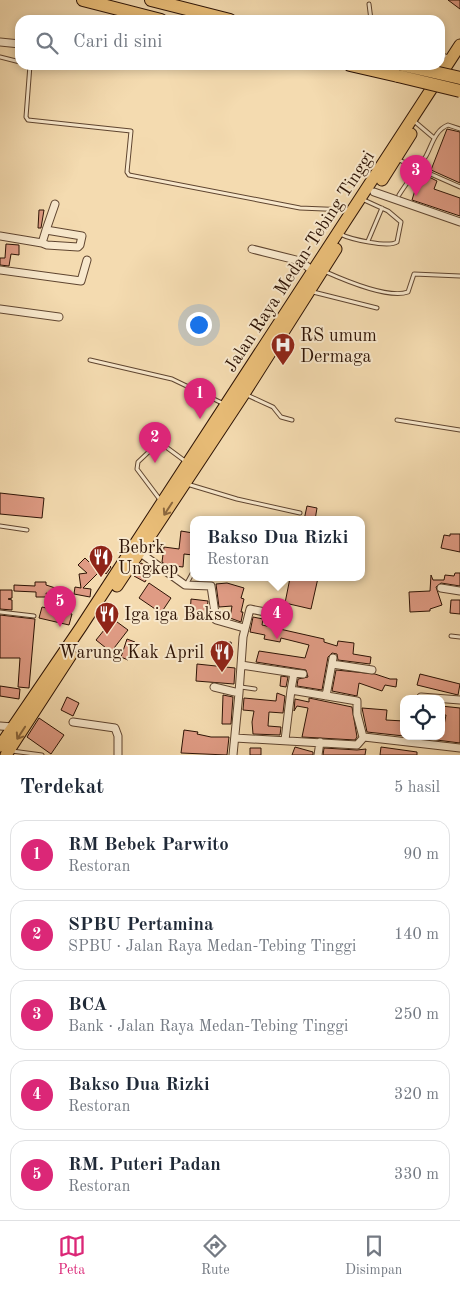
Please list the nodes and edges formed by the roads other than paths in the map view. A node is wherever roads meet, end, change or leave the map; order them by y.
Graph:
1 (82, 0) edge
2 (151, 0) edge
3 (369, 4) dead end
4 (142, 15) edge
5 (210, 15) edge
6 (370, 15) edge
7 (0, 42) edge
8 (15, 44) edge
9 (460, 45) edge
10 (0, 57) edge
11 (456, 58) edge
12 (15, 61) edge
13 (30, 70) edge
14 (400, 71) edge
15 (460, 78) edge
16 (460, 91) edge
17 (415, 122) junction
18 (460, 129) edge
19 (434, 138) junction
20 (393, 156) junction
21 (416, 168) junction
22 (460, 187) edge
23 (399, 195) dead end
24 (367, 197) junction
25 (56, 204) dead end
26 (382, 208) junction
27 (353, 211) junction
28 (460, 222) edge
29 (46, 230) junction
30 (341, 235) junction
31 (0, 236) edge
32 (368, 241) junction
33 (42, 242) junction
34 (252, 249) dead end
35 (87, 260) dead end
36 (0, 270) edge
37 (318, 271) junction
38 (460, 276) edge
39 (310, 291) junction
40 (378, 308) dead end
41 (0, 309) edge
42 (59, 317) dead end
43 (90, 360) dead end
44 (244, 394) junction
45 (226, 405) junction
46 (292, 420) dead end
47 (397, 420) dead end
48 (460, 430) edge
49 (188, 462) junction
50 (185, 483) junction
51 (161, 502) junction
52 (300, 513) dead end
53 (0, 526) edge
54 (27, 530) dead end
55 (139, 552) junction
56 (190, 578) edge
57 (186, 585) junction
58 (441, 588) dead end
59 (460, 591) edge
60 (0, 612) edge
61 (265, 612) dead end
62 (34, 616) dead end
63 (244, 628) junction
64 (451, 636) dead end
65 (460, 637) edge
66 (241, 665) junction
67 (368, 670) dead end
68 (294, 673) junction
69 (303, 674) dead end
70 (214, 687) dead end
71 (255, 689) dead end
72 (240, 690) junction
73 (292, 690) junction
74 (326, 696) junction
75 (445, 699) edge
76 (460, 700) edge
77 (73, 722) dead end
78 (0, 726) edge
79 (12, 727) junction
80 (363, 737) junction
81 (235, 738) junction
82 (285, 740) junction
83 (320, 742) junction
84 (460, 748) edge
85 (5, 751) edge
86 (42, 755) edge
87 (118, 755) edge
88 (233, 755) edge
89 (318, 755) edge

1 - 4 highway
2 - 5 highway
3 - 6 lane
7 - 8 street
9 - 11 highway, Jalan Raya Medan-Tebing Tinggi
10 - 12 lane
11 - 17 highway, Jalan Raya Medan-Tebing Tinggi
13 - 27 lane
14 - 15 highway, bridge
14 - 16 highway, bridge
17 - 19 lane
17 - 20 highway, Jalan Raya Medan-Tebing Tinggi
18 - 19 lane
19 - 21 lane
20 - 21 lane
20 - 24 highway, Jalan Raya Medan-Tebing Tinggi
21 - 22 lane
21 - 23 lane
24 - 26 lane
24 - 27 highway, Jalan Raya Medan-Tebing Tinggi
24 - 28 street
24 - 30 highway, Jalan Raya Medan-Tebing Tinggi
25 - 29 street
26 - 32 lane
26 - 32 lane
27 - 30 highway, Jalan Raya Medan-Tebing Tinggi
29 - 33 street
29 - 33 street
30 - 32 lane
30 - 37 highway, Jalan Raya Medan-Tebing Tinggi
31 - 33 street
34 - 37 street
35 - 36 street
37 - 38 lane
37 - 39 highway, Jalan Raya Medan-Tebing Tinggi
37 - 45 highway, Jalan Raya Medan-Tebing Tinggi
39 - 40 lane
39 - 44 highway, Jalan Raya Medan-Tebing Tinggi
41 - 42 street
43 - 45 lane
44 - 46 lane
44 - 50 highway, Jalan Raya Medan-Tebing Tinggi
45 - 49 highway, Jalan Raya Medan-Tebing Tinggi
47 - 48 lane
49 - 51 highway, Jalan Raya Medan-Tebing Tinggi
49 - 51 lane
50 - 52 lane
50 -> 55 highway, Jalan Raya Medan-Tebing Tinggi
51 - 79 highway, Jalan Raya Medan-Tebing Tinggi
53 - 54 lane
55 - 57 street
55 -> 85 highway, Jalan Raya Medan-Tebing Tinggi
56 - 57 lane
57 - 63 street
58 - 59 street
60 - 62 lane
61 - 63 street
63 - 66 street
64 - 65 lane
66 - 68 street
66 - 72 street
67 - 74 street
68 - 69 street
68 - 73 street
70 - 72 street
71 - 72 lane
72 - 81 street
73 - 74 street
73 - 82 street
74 - 80 street
75 - 76 street
77 - 87 street
78 - 79 street
79 - 85 highway, Jalan Raya Medan-Tebing Tinggi
80 - 83 street
80 - 84 street
81 - 82 street
81 - 88 street
82 - 83 street
83 - 89 street
85 - 86 lane

